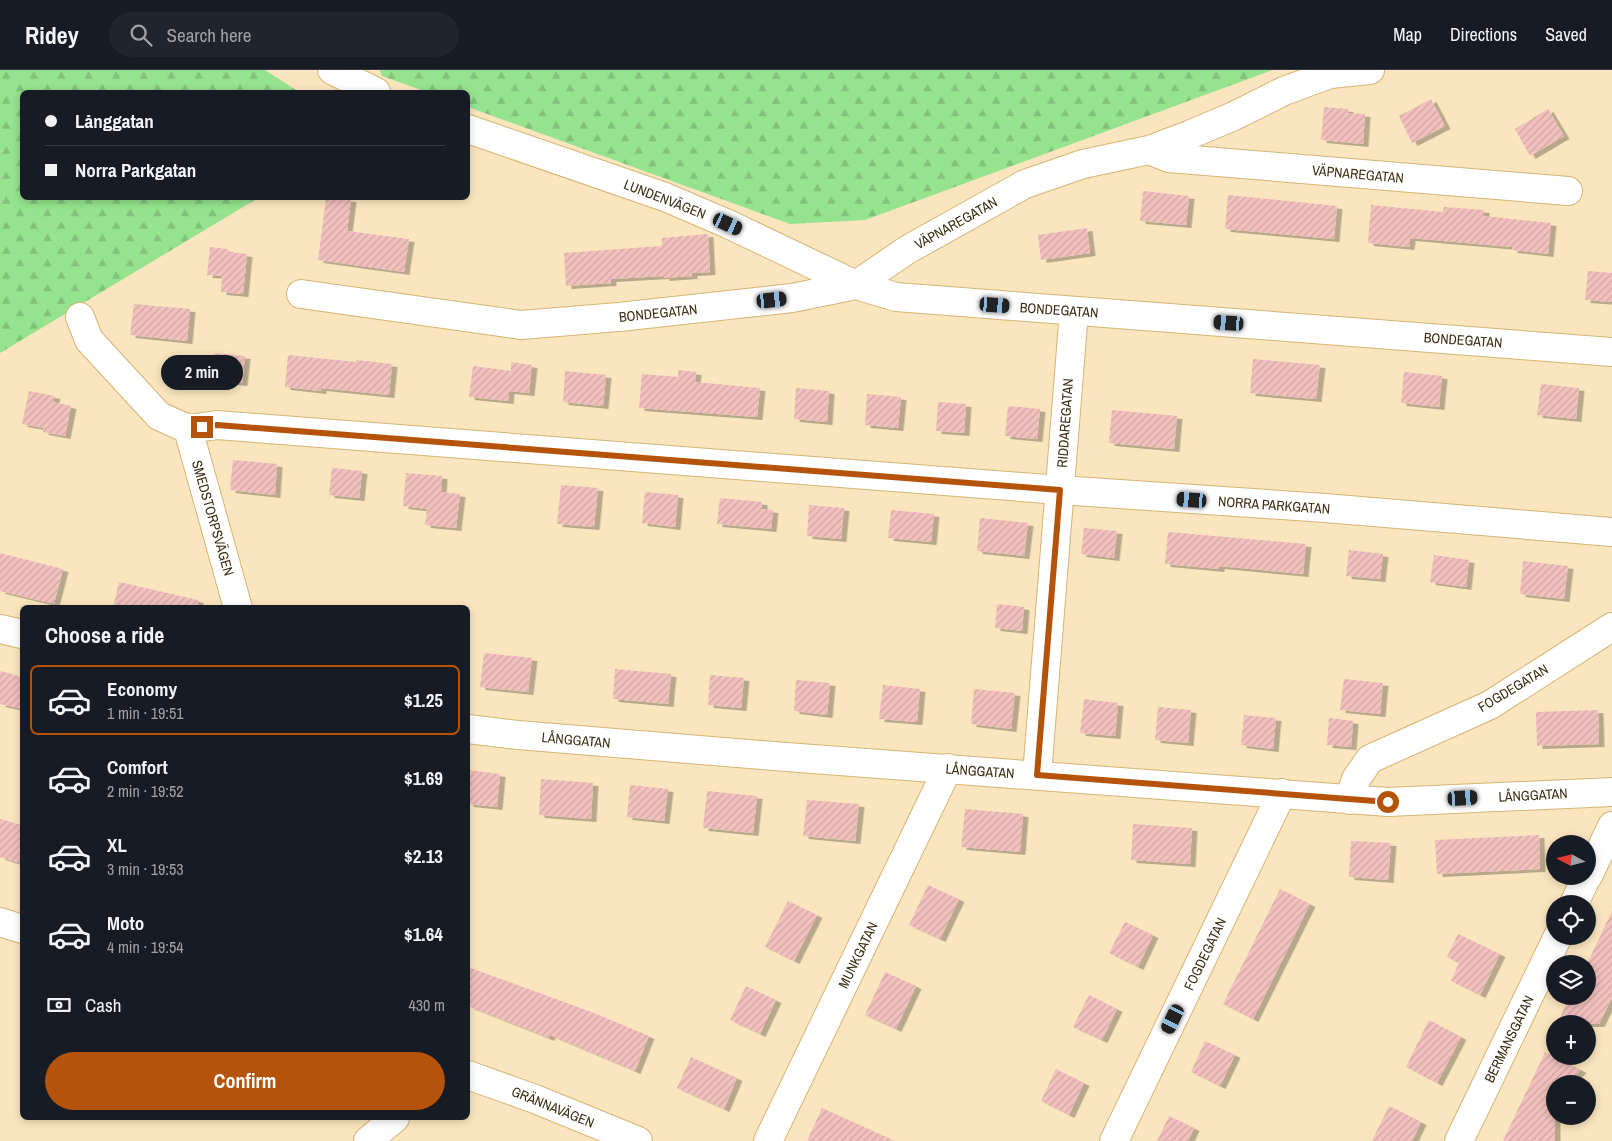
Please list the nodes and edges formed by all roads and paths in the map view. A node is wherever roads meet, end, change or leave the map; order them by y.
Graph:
1 (332, 70) edge
2 (1370, 70) edge
3 (372, 90) edge
4 (470, 130) edge
5 (1149, 150) junction
6 (1568, 191) dead end
7 (856, 285) junction
8 (301, 294) dead end
9 (1074, 311) junction
10 (80, 317) dead end
11 (1612, 352) edge
12 (188, 429) junction
13 (1060, 490) junction
14 (1612, 532) edge
15 (237, 605) edge
16 (1612, 627) edge
17 (0, 629) edge
18 (20, 634) edge
19 (470, 729) edge
20 (948, 768) junction
21 (1037, 775) junction
22 (1612, 792) edge
23 (1282, 794) junction
24 (1349, 800) junction
25 (1612, 826) edge
26 (1596, 859) edge
27 (0, 922) edge
28 (20, 928) edge
29 (1554, 945) edge
30 (470, 1076) edge
31 (392, 1120) edge
32 (368, 1141) edge
33 (638, 1141) edge
34 (768, 1141) edge
35 (1114, 1141) edge
36 (1459, 1141) edge

1 - 3 street
2 - 5 street, VÄPNAREGATAN
4 - 7 street, LUNDENVÄGEN
5 - 6 street, VÄPNAREGATAN
5 - 7 street, VÄPNAREGATAN
7 - 8 street, BONDEGATAN
7 - 9 street, BONDEGATAN
9 - 11 street, BONDEGATAN
9 - 13 street, RIDDAREGATAN
10 - 12 street
12 - 13 street, NORRA PARKGATAN
12 - 15 street, SMEDSTORPSVÄGEN
13 - 14 street, NORRA PARKGATAN
13 - 21 street, RIDDAREGATAN
16 - 24 street, FOGDEGATAN
17 - 18 street
19 - 20 street, LÅNGGATAN
20 - 21 street, LÅNGGATAN
20 - 34 street, MUNKGATAN
21 - 23 street, LÅNGGATAN
22 - 24 street, LÅNGGATAN
23 - 24 street, LÅNGGATAN
23 - 35 street, FOGDEGATAN
25 - 26 street
27 - 28 street
29 - 36 street, BERMANSGATAN
30 - 33 street, GRÄNNAVÄGEN
31 - 32 street

